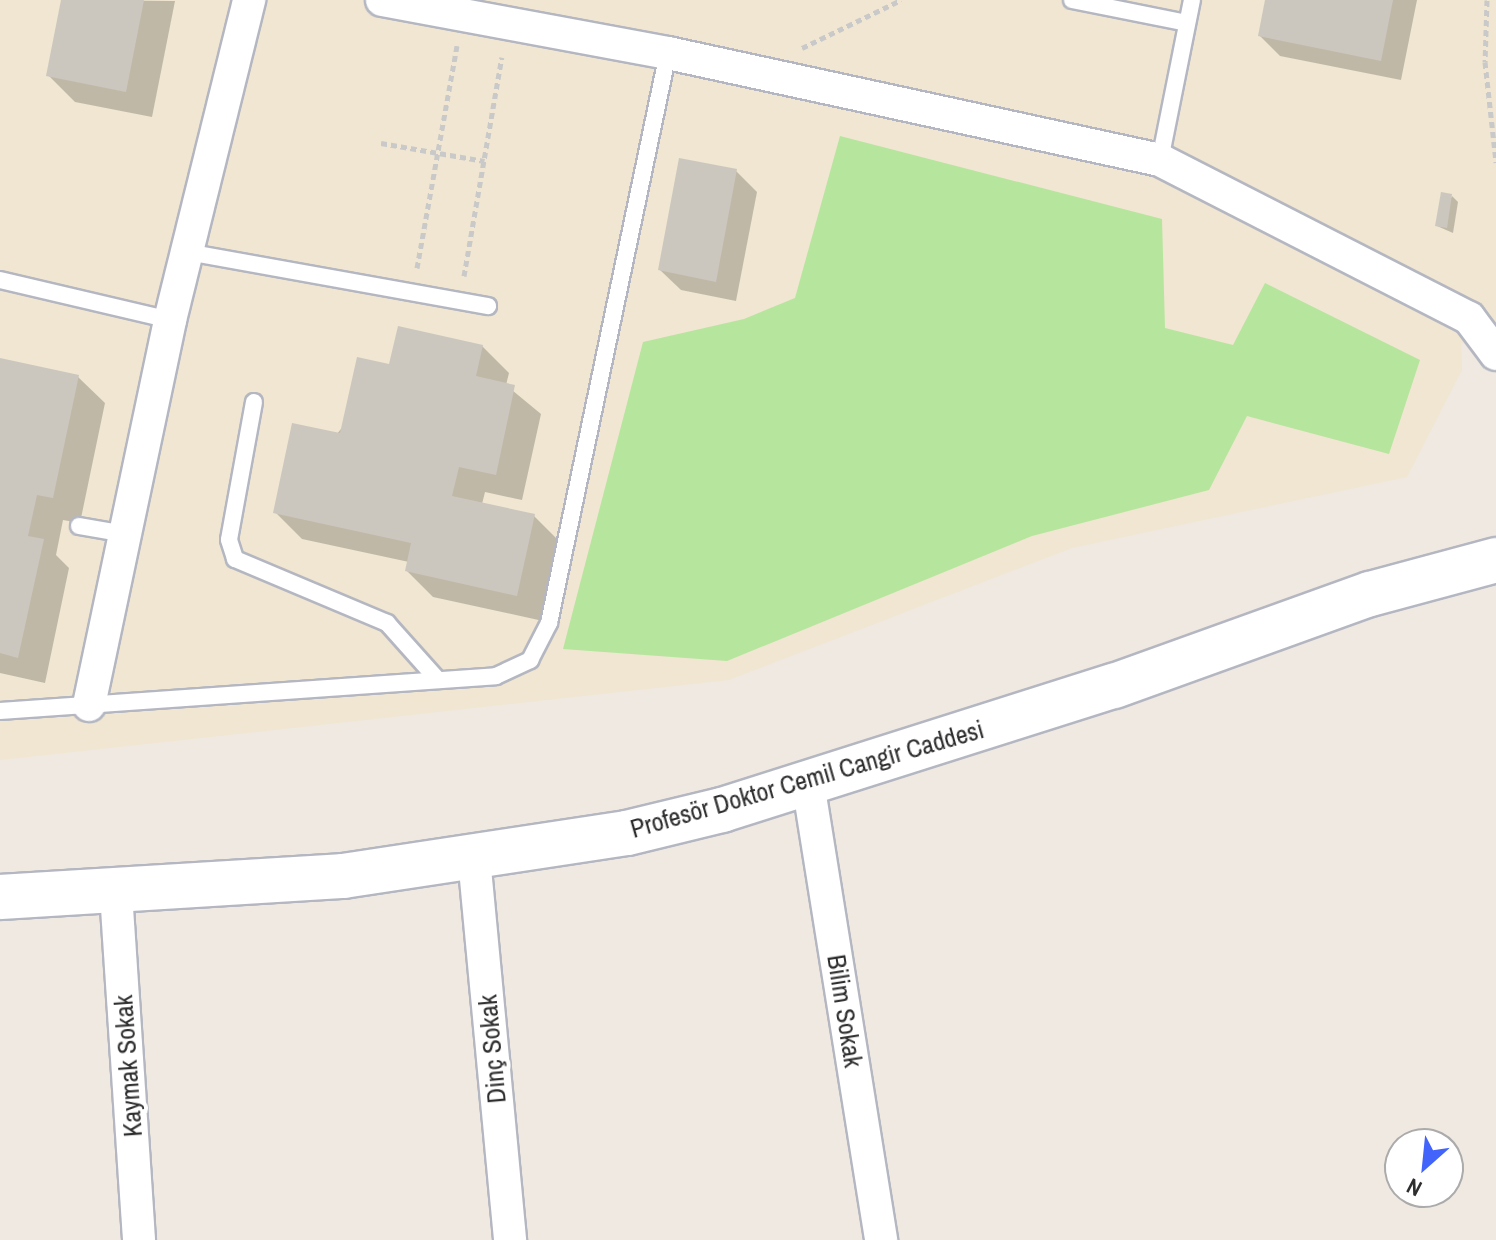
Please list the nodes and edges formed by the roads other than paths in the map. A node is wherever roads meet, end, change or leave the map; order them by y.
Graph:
1 (249, 0) edge
2 (382, 0) edge
3 (1072, 0) edge
4 (1192, 0) edge
5 (1187, 23) junction
6 (668, 53) junction
7 (1160, 160) junction
8 (187, 252) junction
9 (0, 280) edge
10 (488, 306) dead end
11 (170, 320) junction
12 (1496, 354) edge
13 (254, 402) dead end
14 (79, 526) dead end
15 (125, 534) junction
16 (1496, 560) edge
17 (438, 680) junction
18 (89, 705) junction
19 (0, 711) edge
20 (808, 783) junction
21 (474, 858) junction
22 (116, 893) junction
23 (0, 897) edge
24 (139, 1240) edge
25 (510, 1240) edge
26 (881, 1240) edge

1 - 8 street
2 - 6 street
3 - 5 lane
4 - 5 lane
5 - 7 lane
6 - 7 street
6 - 17 lane
7 - 12 street
8 - 10 lane
8 - 11 street
9 - 11 lane
11 - 15 street
13 - 17 lane
14 - 15 lane
15 - 18 street
16 - 20 street, Profesör Doktor Cemil Cangir Caddesi
17 - 18 lane
18 - 19 lane
20 - 21 street, Profesör Doktor Cemil Cangir Caddesi
20 - 26 street, Bilim Sokak
21 - 22 street, Profesör Doktor Cemil Cangir Caddesi
21 - 25 street, Dinç Sokak
22 - 23 street, Profesör Doktor Cemil Cangir Caddesi
22 - 24 street, Kaymak Sokak

